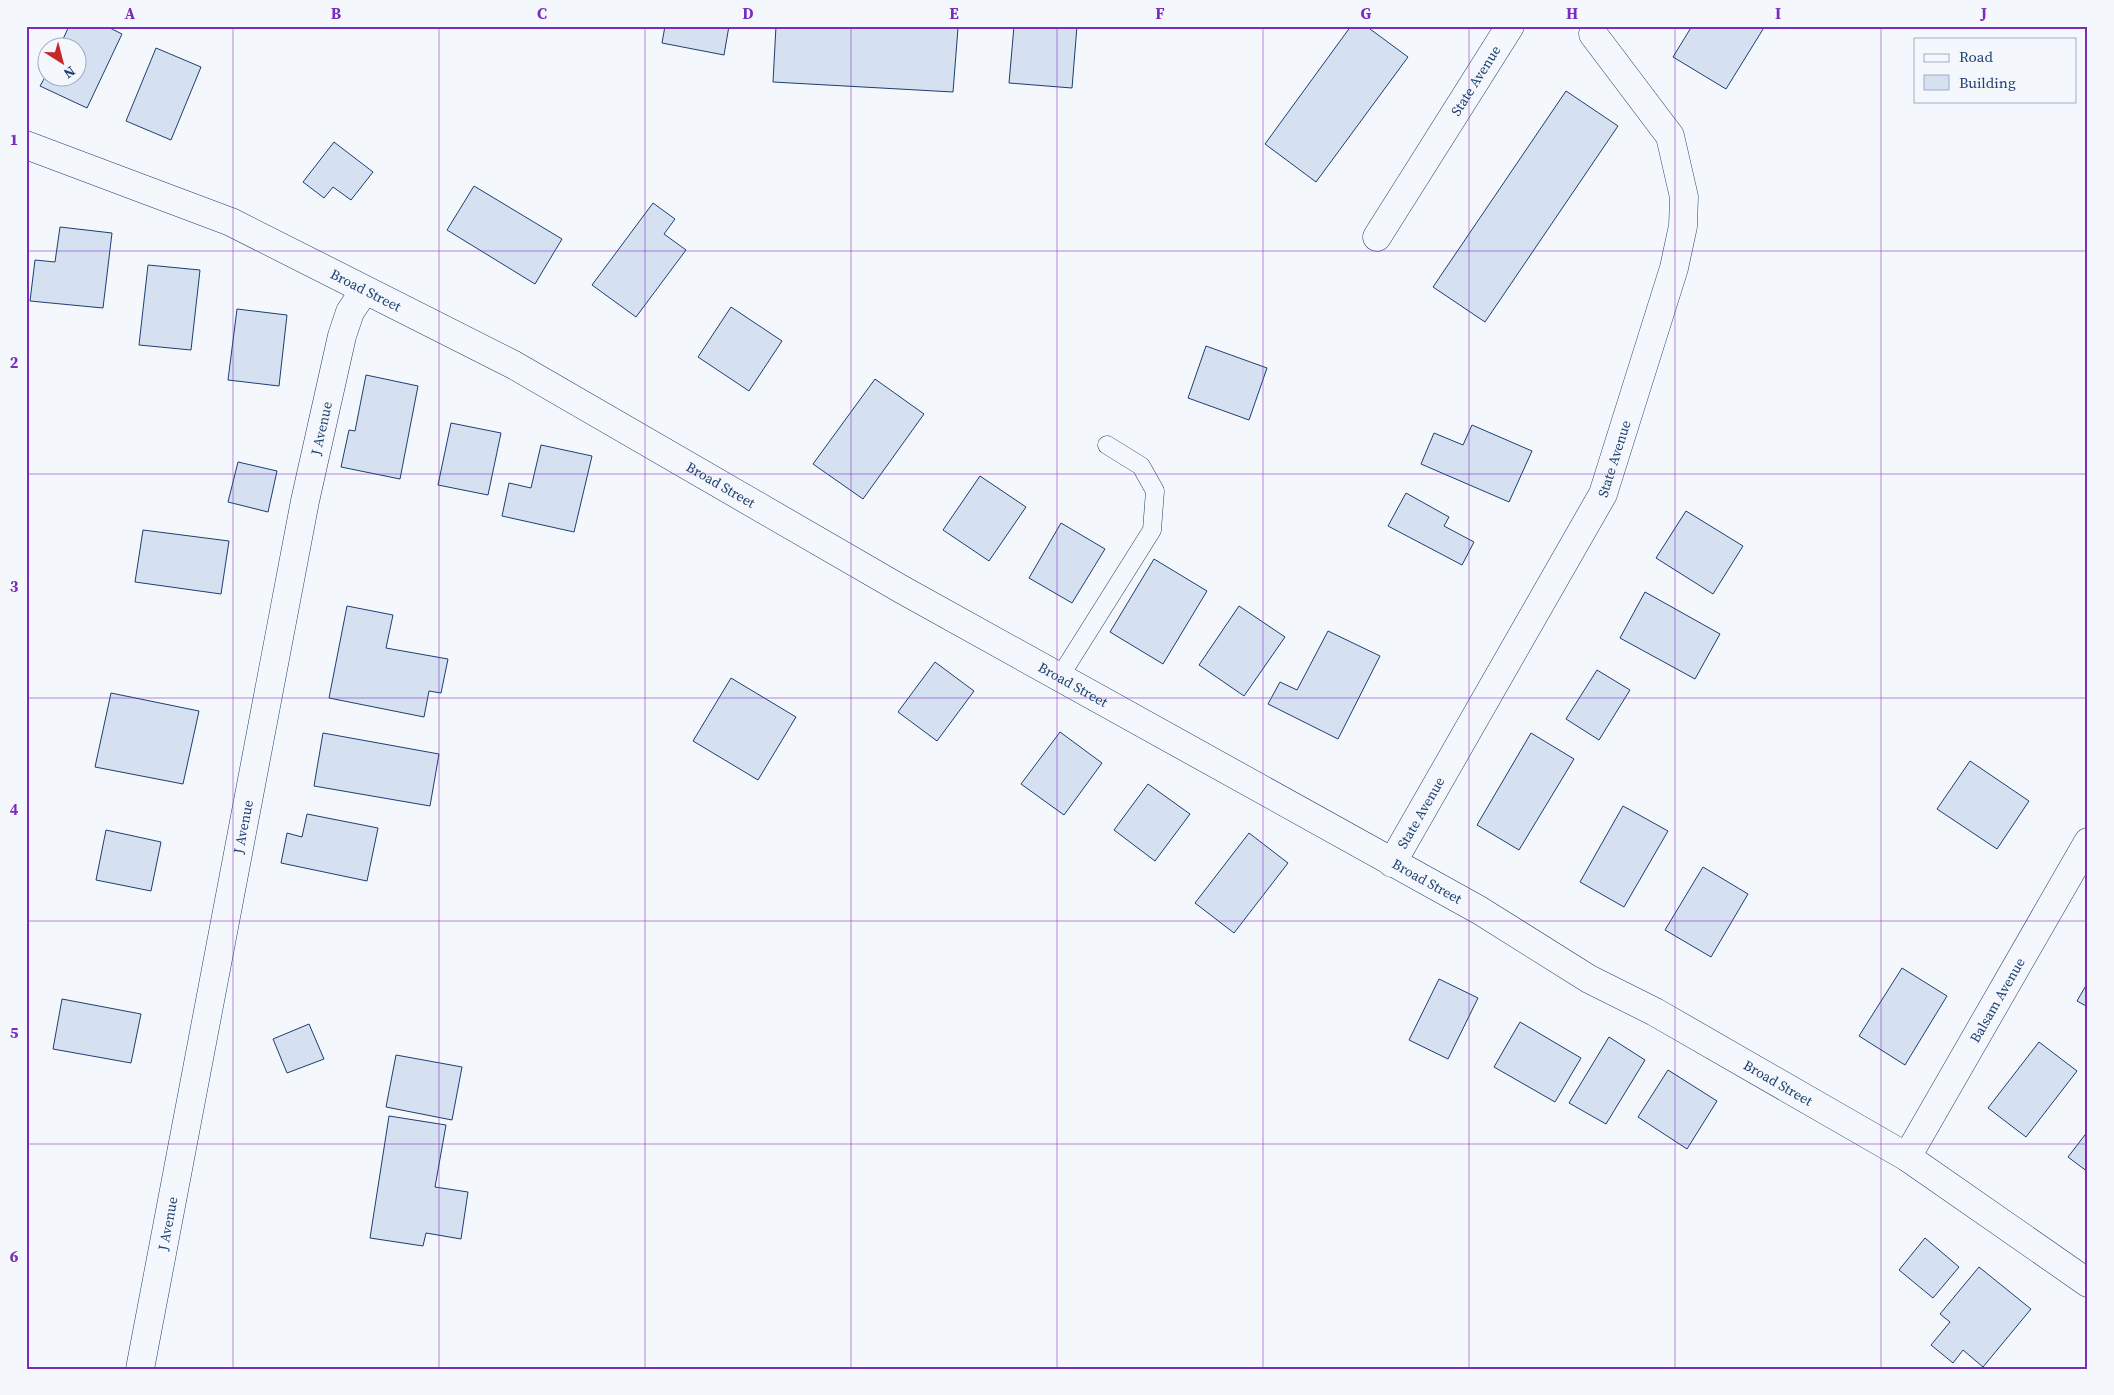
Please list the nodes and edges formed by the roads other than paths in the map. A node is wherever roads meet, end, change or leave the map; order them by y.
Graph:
1 (1510, 26) edge
2 (1591, 29) edge
3 (26, 145) edge
4 (1377, 236) dead end
5 (364, 290) junction
6 (1107, 446) dead end
7 (1058, 678) junction
8 (2088, 842) edge
9 (1392, 863) junction
10 (1906, 1157) junction
11 (2088, 1283) edge
12 (140, 1369) edge

1 - 4 street, State Avenue
2 - 9 street, State Avenue
3 - 5 street, Broad Street
5 - 7 street, Broad Street
5 - 12 street, J Avenue
6 - 7 lane
7 - 9 street, Broad Street
8 - 10 street, Balsam Avenue
9 - 10 street, Broad Street
10 - 11 street, Broad Street

